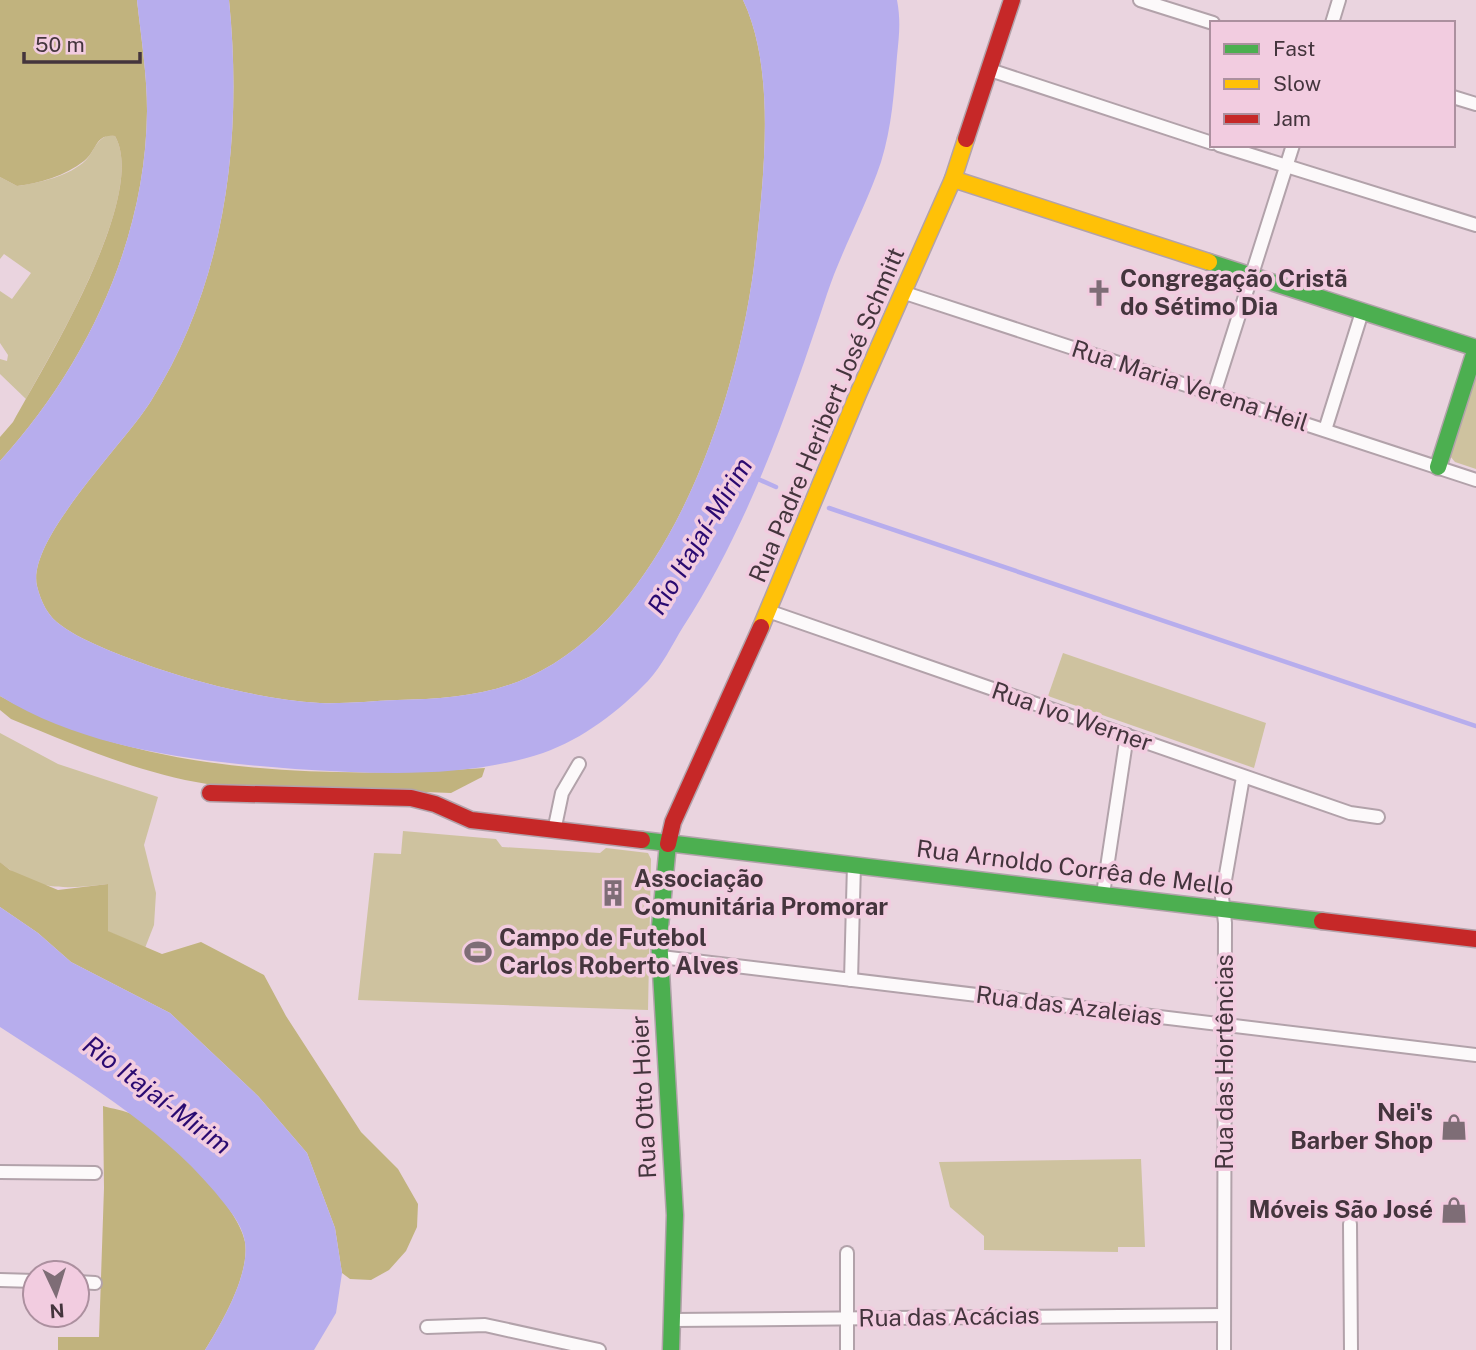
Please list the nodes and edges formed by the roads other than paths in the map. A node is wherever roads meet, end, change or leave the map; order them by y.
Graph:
1 (1012, 0) edge
2 (1140, 0) edge
3 (1339, 0) edge
4 (1333, 21) edge
5 (1210, 22) edge
6 (990, 70) junction
7 (1455, 98) edge
8 (1476, 104) edge
9 (1210, 142) edge
10 (1225, 147) edge
11 (1292, 147) edge
12 (1286, 167) junction
13 (953, 179) junction
14 (1476, 225) edge
15 (1251, 277) junction
16 (905, 293) junction
17 (1362, 312) junction
18 (1476, 348) edge
19 (1214, 394) junction
20 (1325, 430) junction
21 (1438, 467) junction
22 (1476, 480) edge
23 (768, 611) junction
24 (1126, 735) junction
25 (579, 764) dead end
26 (1243, 777) junction
27 (210, 793) dead end
28 (1378, 817) dead end
29 (554, 831) junction
30 (668, 842) junction
31 (854, 864) junction
32 (1103, 894) junction
33 (1224, 909) junction
34 (1476, 939) edge
35 (661, 957) junction
36 (851, 980) junction
37 (1224, 1024) junction
38 (1476, 1055) edge
39 (0, 1172) edge
40 (95, 1173) dead end
41 (1350, 1224) dead end
42 (847, 1253) dead end
43 (0, 1280) edge
44 (21, 1281) edge
45 (91, 1283) edge
46 (95, 1283) dead end
47 (1224, 1315) junction
48 (847, 1318) junction
49 (673, 1320) junction
50 (427, 1327) dead end
51 (552, 1345) edge
52 (599, 1350) edge
53 (671, 1350) edge
54 (847, 1350) edge
55 (1224, 1350) edge
56 (1351, 1350) edge

1 - 6 street, Rua Padre Heribert José Schmitt
2 - 5 street
3 - 4 street
6 - 9 street
6 - 13 street, Rua Padre Heribert José Schmitt
7 - 8 street
10 - 12 street
11 - 12 street
12 - 14 street
12 - 15 street
13 - 15 street
13 - 16 street, Rua Padre Heribert José Schmitt
15 - 17 street
15 - 19 street
16 - 19 street, Rua Maria Verena Heil
16 - 23 street, Rua Padre Heribert José Schmitt
17 - 18 street
17 - 20 street
18 - 21 street
19 - 20 street, Rua Maria Verena Heil
20 - 21 street, Rua Maria Verena Heil
21 - 22 street, Rua Maria Verena Heil
23 - 24 street, Rua Ivo Werner
23 - 30 street, Rua Padre Heribert José Schmitt
24 - 26 street, Rua Ivo Werner
24 - 32 street
25 - 29 street
26 - 28 street, Rua Ivo Werner
26 - 33 street, Rua das Hortências
27 - 29 street, Rua Arnoldo Corrêa de Mello
29 - 30 street, Rua Arnoldo Corrêa de Mello
30 - 31 street, Rua Arnoldo Corrêa de Mello
30 - 35 street, Rua Otto Hoier
31 - 32 street, Rua Arnoldo Corrêa de Mello
31 - 36 street
32 - 33 street, Rua Arnoldo Corrêa de Mello
33 - 34 street, Rua Arnoldo Corrêa de Mello
33 - 37 street, Rua das Hortências
35 - 36 street, Rua das Azaleias
35 - 49 street, Rua Otto Hoier
36 - 37 street, Rua das Azaleias
37 - 38 street, Rua das Azaleias
37 - 47 street, Rua das Hortências
39 - 40 street
41 - 56 street
42 - 48 street
43 - 44 street
45 - 46 street
47 - 48 street, Rua das Acácias
47 - 55 street, Rua das Hortências
48 - 49 street, Rua das Acácias
48 - 54 street
49 - 53 street, Rua Otto Hoier
50 - 51 street
51 - 52 street

